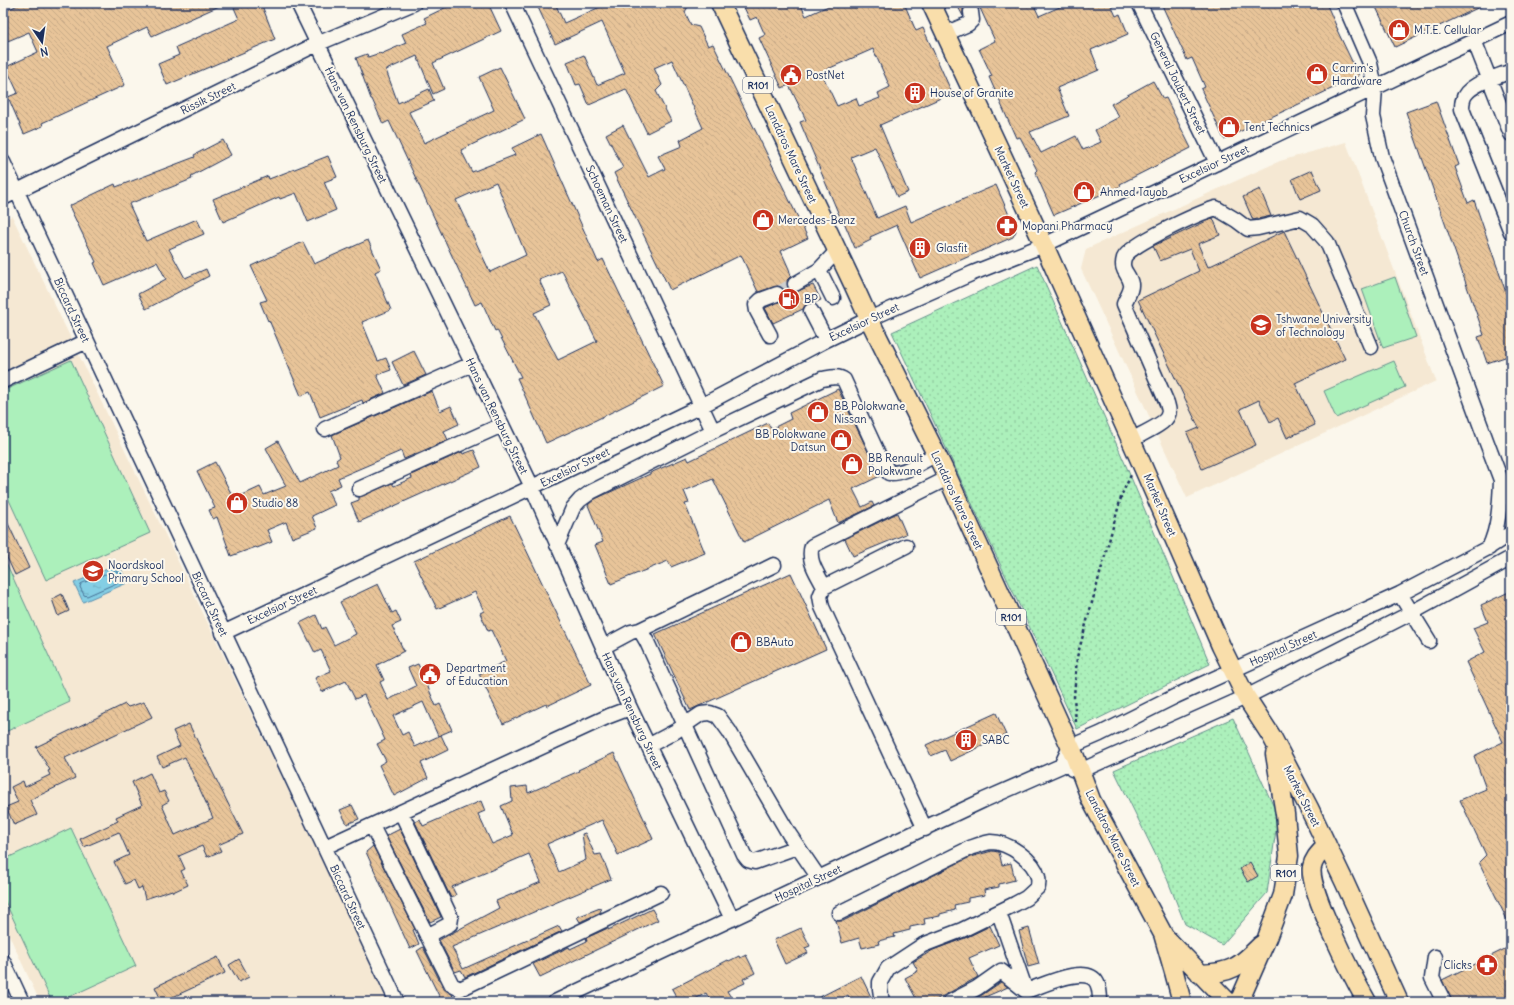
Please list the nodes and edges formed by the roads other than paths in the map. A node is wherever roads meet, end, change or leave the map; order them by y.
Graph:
1 (298, 3) edge
2 (414, 3) edge
3 (512, 3) edge
4 (720, 3) edge
5 (931, 3) edge
6 (1139, 3) edge
7 (1344, 3) edge
8 (972, 12) dead end
9 (1511, 23) edge
10 (945, 34) junction
11 (1474, 40) junction
12 (316, 44) junction
13 (1511, 71) edge
14 (1490, 80) junction
15 (1375, 88) junction
16 (1511, 134) edge
17 (3, 162) edge
18 (1217, 163) junction
19 (17, 191) junction
20 (3, 198) edge
21 (1511, 232) edge
22 (1044, 245) junction
23 (837, 251) junction
24 (819, 270) junction
25 (795, 284) tunnel mouth
26 (777, 294) tunnel mouth
27 (833, 298) dead end
28 (811, 311) dead end
29 (869, 319) junction
30 (770, 336) dead end
31 (826, 340) junction
32 (86, 341) junction
33 (1371, 347) dead end
34 (472, 364) junction
35 (3, 381) edge
36 (703, 405) junction
37 (502, 425) junction
38 (325, 429) dead end
39 (714, 431) junction
40 (1131, 440) junction
41 (935, 455) junction
42 (948, 478) junction
43 (532, 487) junction
44 (1507, 488) edge
45 (359, 489) dead end
46 (1511, 533) edge
47 (557, 544) junction
48 (906, 546) dead end
49 (1488, 548) junction
50 (1511, 558) edge
51 (774, 565) dead end
52 (824, 586) junction
53 (1400, 594) junction
54 (1411, 613) junction
55 (640, 630) junction
56 (223, 633) junction
57 (1429, 641) dead end
58 (603, 647) junction
59 (1233, 670) junction
60 (1246, 697) junction
61 (630, 708) junction
62 (684, 725) junction
63 (1272, 737) junction
64 (648, 746) junction
65 (1070, 747) junction
66 (1061, 766) junction
67 (1080, 771) junction
68 (402, 812) junction
69 (372, 826) junction
70 (925, 829) junction
71 (1327, 845) junction
72 (325, 847) junction
73 (797, 847) junction
74 (819, 878) junction
75 (661, 893) dead end
76 (839, 913) dead end
77 (999, 913) junction
78 (732, 919) junction
79 (1163, 934) junction
80 (427, 936) junction
81 (1267, 938) junction
82 (1435, 957) dead end
83 (3, 961) edge
84 (1200, 974) junction
85 (1026, 991) junction
86 (22, 1002) edge
87 (397, 1002) edge
88 (555, 1002) edge
89 (882, 1002) edge
90 (950, 1002) edge
91 (1100, 1002) edge
92 (1182, 1002) edge
93 (1228, 1002) edge
94 (1239, 1002) edge
95 (1367, 1002) edge
96 (1399, 1002) edge
97 (1444, 1002) edge

1 - 12 street, Hans van Rensburg Street
2 - 12 street, Rissik Street
3 - 36 street, Schoeman Street
4 - 23 main road, Landdros Mare Street / R101
5 - 10 main road, Market Street / R101
6 - 18 street, General Joubert Street
7 - 15 street, Church Street
8 - 10 street
9 - 11 street, Excelsior Street
10 - 22 main road, Market Street / R101
11 - 14 street
11 - 15 street, Excelsior Street
12 - 19 street, Rissik Street
12 - 34 street, Hans van Rensburg Street
13 - 14 street
14 - 16 street
14 - 21 street
15 - 18 street, Excelsior Street
15 - 44 street, Church Street
17 - 19 street, Biccard Street
18 - 22 street, Excelsior Street
19 - 20 street, Rissik Street
19 - 32 street, Biccard Street
22 - 29 street, Excelsior Street
22 - 40 main road, Market Street / R101
23 - 24 street
23 - 29 main road, Landdros Mare Street / R101
24 - 25 street
24 - 27 street
26 - 30 street
28 - 31 street
29 - 31 street, Excelsior Street
29 - 41 main road, Landdros Mare Street / R101
31 - 36 street, Excelsior Street
32 - 35 street
32 - 56 street, Biccard Street
33 - 40 street
34 - 37 street, Hans van Rensburg Street
34 - 38 street
36 - 39 street, Schoeman Street
36 - 43 street, Excelsior Street
37 - 43 street, Hans van Rensburg Street
37 - 45 street
39 - 41 street
39 - 47 street
40 - 59 main road, Market Street / R101
41 - 42 main road, Landdros Mare Street / R101
42 - 52 street
42 - 65 main road, Landdros Mare Street / R101
43 - 47 street, Hans van Rensburg Street
43 - 56 street, Excelsior Street
44 - 49 street, Church Street
46 - 49 street, Hospital Street
47 - 58 street, Hans van Rensburg Street
48 - 52 street
49 - 53 street, Hospital Street
50 - 54 street
51 - 55 street
52 - 70 street
53 - 54 street
53 - 59 street, Hospital Street
54 - 57 street
54 - 60 street
55 - 58 street
55 - 62 street
56 - 72 street, Biccard Street
58 - 61 street, Hans van Rensburg Street
59 - 60 main road, Market Street / R101
59 - 65 street, Hospital Street
60 - 63 main road, Market Street / R101
60 - 67 street
61 - 64 street, Hans van Rensburg Street
61 - 68 street
62 - 64 street
62 - 73 street
62 - 73 street
63 - 71 main road, Market Street
63 - 81 main road, R101
64 - 78 street, Hans van Rensburg Street
65 - 66 street
65 - 67 main road, Landdros Mare Street / R101
66 - 67 street
66 - 70 street, Hospital Street
67 - 79 main road, Landdros Mare Street / R101
68 - 69 street
68 - 80 street
69 - 72 street
69 - 80 street
70 - 74 street, Hospital Street
71 - 95 main road
71 - 96 main road, Market Street
72 - 87 street, Biccard Street
73 - 74 street
74 - 78 street, Hospital Street
75 - 80 street
76 - 77 street
77 - 85 street
77 - 89 street
78 - 88 street, Hospital Street
79 - 84 main road
79 - 92 main road, Landdros Mare Street / R101
81 - 84 main road
81 - 94 main road, R101
82 - 97 street
83 - 86 street
84 - 93 main road
85 - 90 street
85 - 91 street

